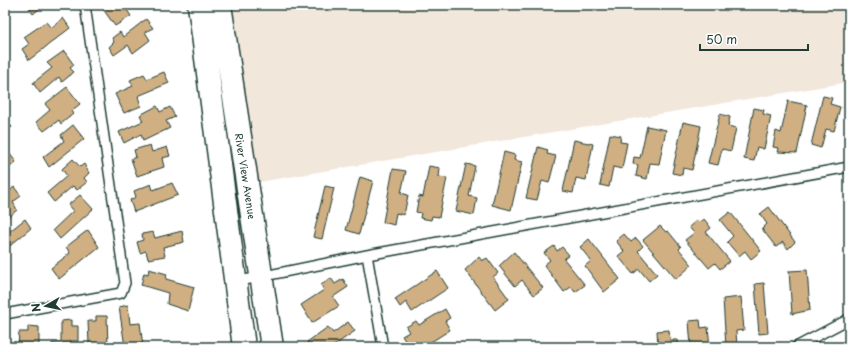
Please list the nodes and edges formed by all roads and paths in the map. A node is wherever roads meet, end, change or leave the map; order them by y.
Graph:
1 (84, 5) edge
2 (199, 5) edge
3 (220, 5) edge
4 (849, 167) edge
5 (367, 255) junction
6 (261, 276) junction
7 (235, 282) junction
8 (5, 314) edge
9 (849, 319) edge
10 (244, 347) edge
11 (272, 347) edge
12 (382, 347) edge
13 (796, 347) edge

1 - 8 lane
2 - 7 main road
3 - 6 main road, River View Avenue
4 - 5 lane
5 - 6 lane
5 - 12 lane
6 - 7 lane
6 - 11 main road, River View Avenue
7 - 10 main road
9 - 13 lane

